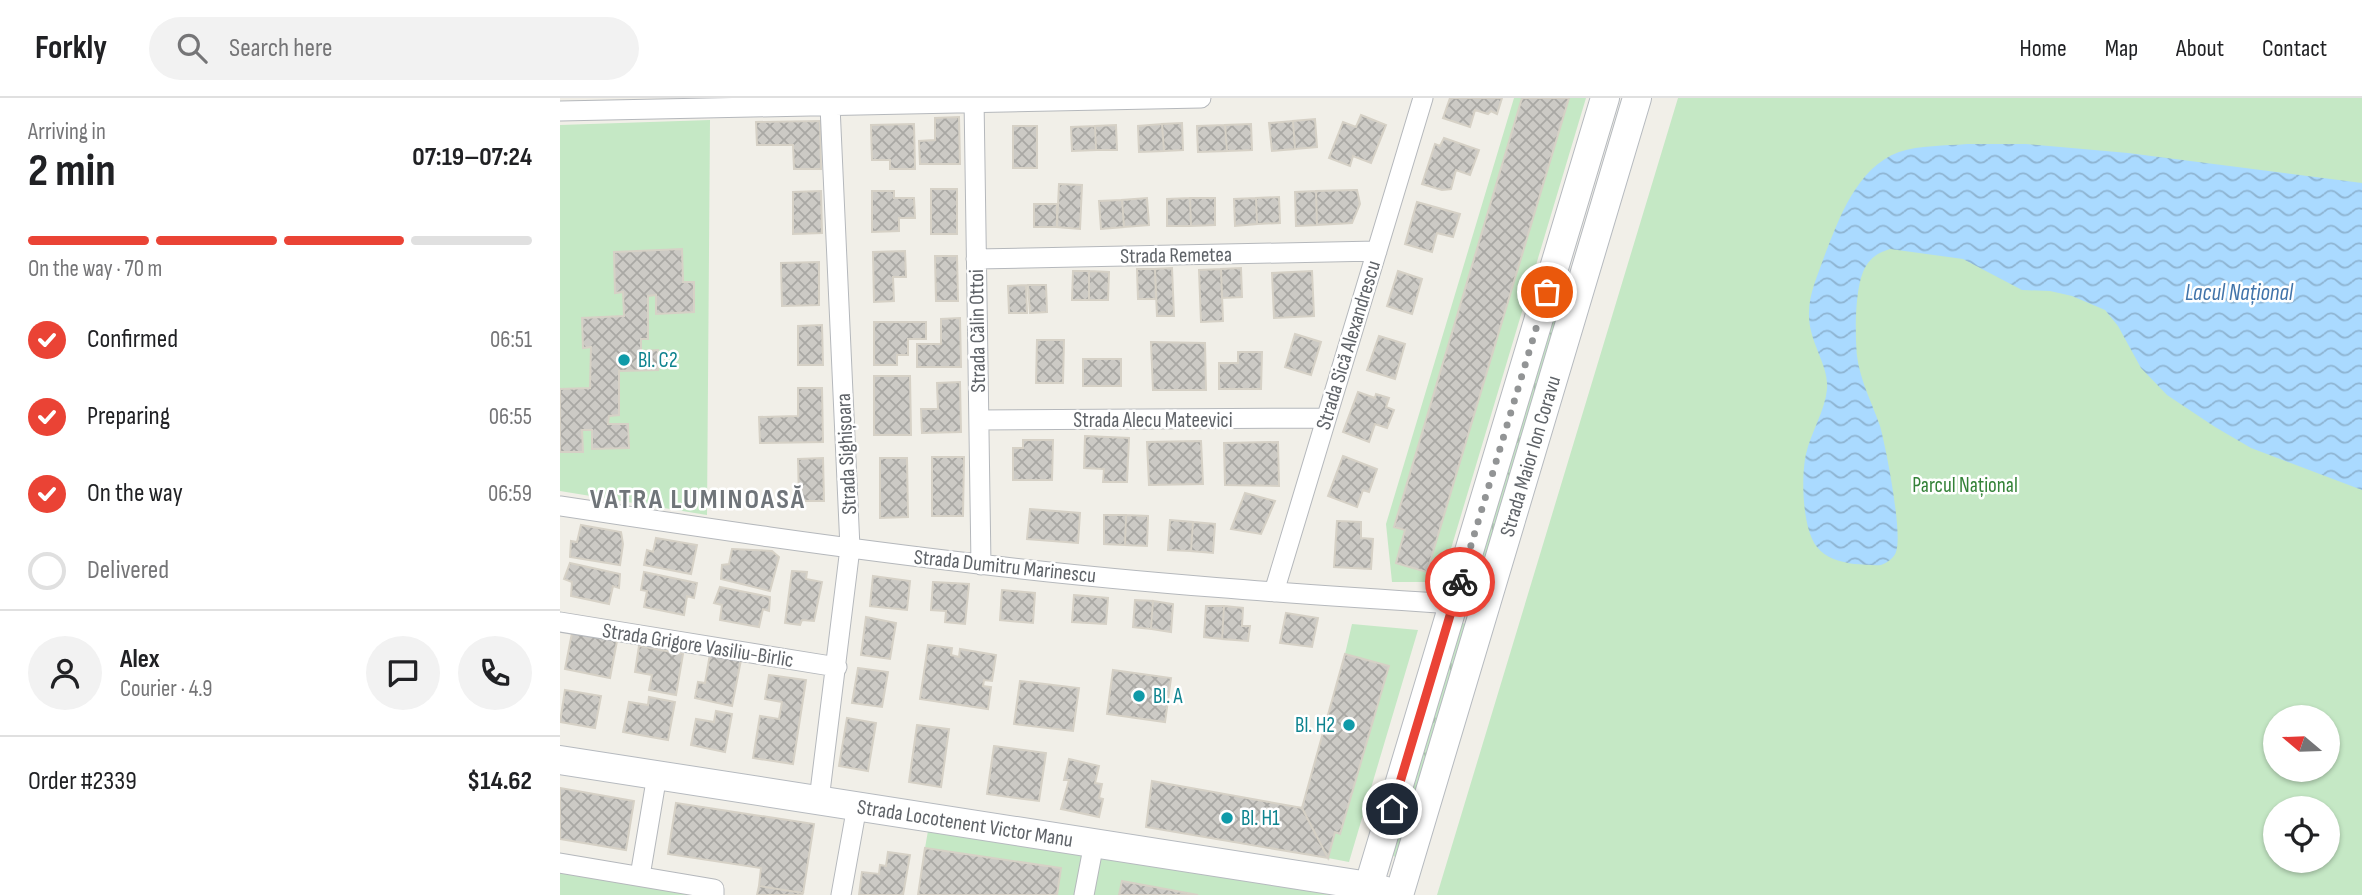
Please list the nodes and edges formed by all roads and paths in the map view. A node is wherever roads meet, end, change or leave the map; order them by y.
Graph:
1 (1201, 98) edge
2 (1423, 98) edge
3 (1605, 98) edge
4 (1637, 98) edge
5 (974, 100) edge
6 (830, 106) junction
7 (560, 111) edge
8 (1377, 251) junction
9 (976, 259) junction
10 (1547, 292) junction
11 (1577, 301) junction
12 (1326, 418) junction
13 (979, 420) junction
14 (560, 506) edge
15 (850, 548) junction
16 (981, 565) junction
17 (1274, 592) junction
18 (1453, 604) junction
19 (1483, 613) junction
20 (560, 622) edge
21 (837, 667) junction
22 (560, 760) edge
23 (657, 775) junction
24 (819, 800) junction
25 (857, 806) junction
26 (1094, 843) junction
27 (560, 863) edge
28 (640, 876) junction
29 (1368, 891) edge
30 (713, 895) edge
31 (841, 895) edge
32 (1084, 895) edge
33 (1399, 895) edge

1 - 5 street
2 - 8 street, Strada Sică Alexandrescu
3 - 10 street, Strada Maior Ion Coravu
4 - 11 street, Strada Maior Ion Coravu
5 - 6 street
5 - 9 street, Strada Călin Ottoi
6 - 7 street
6 - 15 street, Strada Sighișoara
8 - 9 street, Strada Remetea
8 - 12 street, Strada Sică Alexandrescu
9 - 13 street, Strada Călin Ottoi
10 - 11 street
10 - 18 street, Strada Maior Ion Coravu
11 - 19 street, Strada Maior Ion Coravu
12 - 13 street, Strada Alecu Mateevici
12 - 17 street, Strada Sică Alexandrescu
13 - 16 street, Strada Călin Ottoi
14 - 15 street, Strada Dumitru Marinescu
15 - 16 street, Strada Dumitru Marinescu
15 - 21 street, Strada Sighișoara
16 - 17 street, Strada Dumitru Marinescu
17 - 18 street, Strada Dumitru Marinescu
18 - 19 street
18 - 29 street, Strada Maior Ion Coravu
19 - 33 street, Strada Maior Ion Coravu
20 - 21 street, Strada Grigore Vasiliu-Birlic
21 - 24 street, Strada Sighișoara
22 - 23 street, Strada Locotenent Victor Manu
23 - 24 street, Strada Locotenent Victor Manu
23 - 28 street
24 - 25 street, Strada Locotenent Victor Manu
25 - 26 street, Strada Locotenent Victor Manu
25 - 31 street
26 - 29 street, Strada Locotenent Victor Manu
26 - 32 street
27 - 28 street
28 - 30 street
29 - 33 street, Strada Locotenent Victor Manu

